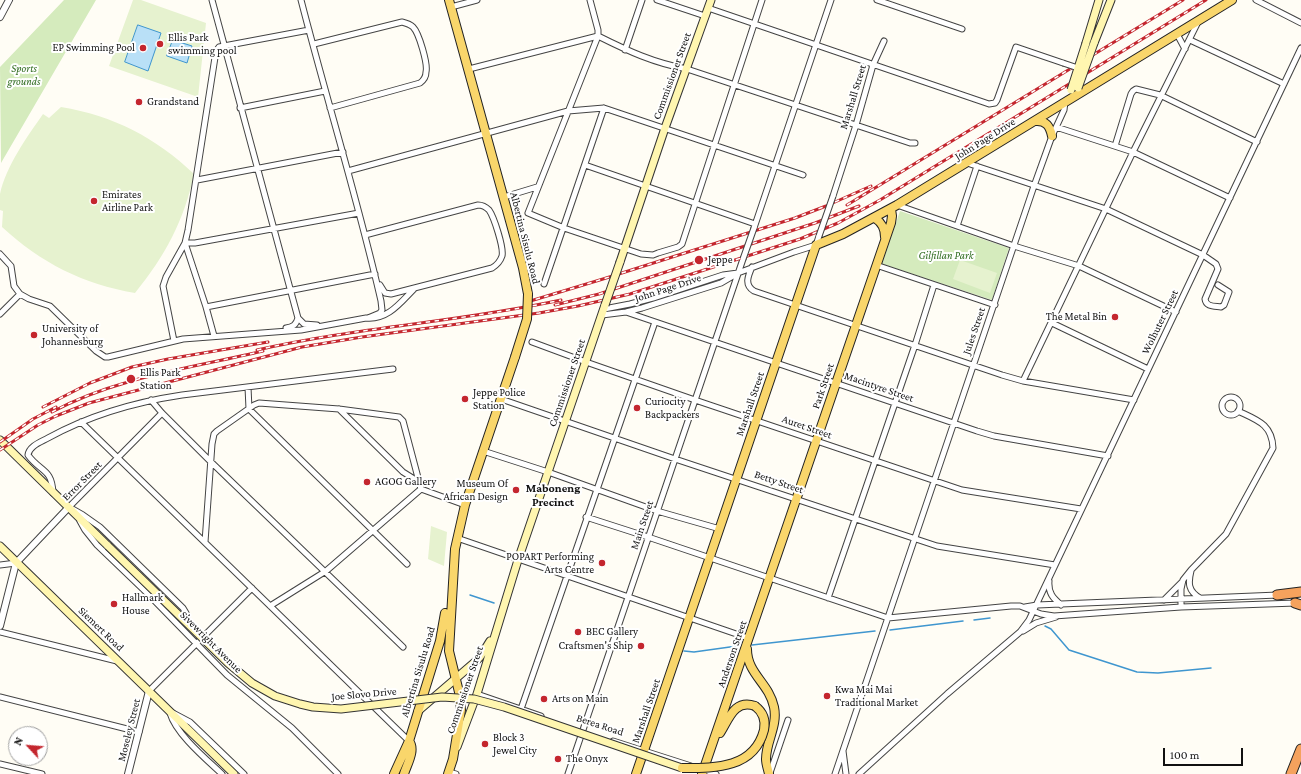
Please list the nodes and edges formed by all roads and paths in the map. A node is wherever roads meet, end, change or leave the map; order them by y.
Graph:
1 (9, 0) edge
2 (212, 0) edge
3 (301, 0) edge
4 (477, 0) edge
5 (590, 0) edge
6 (642, 0) edge
7 (657, 0) edge
8 (711, 0) edge
9 (762, 0) edge
10 (831, 0) edge
11 (877, 0) edge
12 (1111, 0) edge
13 (1232, 0) edge
14 (1256, 0) edge
15 (1098, 3) edge
16 (450, 4) edge
17 (708, 8) junction
18 (1108, 11) junction
19 (705, 16) junction
20 (0, 17) edge
21 (1198, 21) junction
22 (1301, 23) edge
23 (754, 24) junction
24 (962, 29) dead end
25 (309, 30) junction
26 (1177, 34) junction
27 (598, 36) junction
28 (884, 40) dead end
29 (1190, 40) junction
30 (314, 44) junction
31 (816, 45) junction
32 (224, 46) junction
33 (1301, 48) edge
34 (1185, 49) junction
35 (625, 50) junction
36 (873, 65) junction
37 (469, 69) junction
38 (687, 69) junction
39 (1082, 69) junction
40 (734, 84) junction
41 (1284, 84) junction
42 (325, 91) junction
43 (1074, 92) junction
44 (1160, 95) junction
45 (795, 104) junction
46 (1065, 106) junction
47 (240, 108) junction
48 (330, 108) junction
49 (604, 108) junction
50 (568, 111) junction
51 (1035, 121) junction
52 (856, 125) junction
53 (1056, 126) junction
54 (665, 128) junction
55 (485, 134) junction
56 (1052, 136) junction
57 (915, 142) dead end
58 (1257, 142) junction
59 (714, 144) junction
60 (1115, 146) junction
61 (343, 152) junction
62 (1133, 152) junction
63 (967, 162) junction
64 (585, 165) junction
65 (775, 165) junction
66 (977, 166) junction
67 (257, 169) junction
68 (348, 171) junction
69 (803, 175) dead end
70 (197, 180) junction
71 (646, 186) junction
72 (1034, 186) junction
73 (537, 187) junction
74 (504, 197) junction
75 (1230, 198) junction
76 (694, 204) junction
77 (894, 207) junction
78 (1106, 209) junction
79 (359, 213) junction
80 (875, 218) junction
81 (755, 226) junction
82 (957, 226) junction
83 (564, 228) junction
84 (274, 229) junction
85 (365, 235) junction
86 (885, 238) junction
87 (185, 243) junction
88 (816, 245) junction
89 (1014, 246) junction
90 (624, 248) junction
91 (0, 254) edge
92 (1203, 255) junction
93 (876, 265) junction
94 (1079, 266) junction
95 (752, 267) junction
96 (739, 270) junction
97 (376, 276) junction
98 (544, 284) dead end
99 (934, 285) junction
100 (1218, 286) dead end
101 (414, 289) junction
102 (290, 290) junction
103 (20, 294) junction
104 (795, 305) junction
105 (995, 305) junction
106 (206, 306) junction
107 (604, 310) junction
108 (626, 312) junction
109 (1176, 312) junction
110 (0, 314) edge
111 (298, 318) junction
112 (366, 318) junction
113 (655, 322) junction
114 (1052, 323) junction
115 (322, 325) junction
116 (855, 325) junction
117 (215, 336) junction
118 (174, 341) junction
119 (532, 342) dead end
120 (715, 343) junction
121 (915, 346) junction
122 (586, 362) junction
123 (775, 363) junction
124 (974, 365) junction
125 (393, 369) dead end
126 (1148, 369) junction
127 (635, 379) junction
128 (1023, 381) junction
129 (836, 383) junction
130 (248, 387) junction
131 (501, 399) junction
132 (151, 400) junction
133 (695, 400) junction
134 (1134, 400) junction
135 (895, 403) junction
136 (249, 409) junction
137 (339, 409) junction
138 (1238, 411) dead end
139 (162, 413) junction
140 (756, 420) junction
141 (566, 421) junction
142 (81, 422) junction
143 (955, 423) junction
144 (614, 437) junction
145 (0, 440) edge
146 (816, 440) junction
147 (483, 451) junction
148 (1108, 456) junction
149 (119, 457) junction
150 (675, 459) junction
151 (875, 460) junction
152 (210, 461) junction
153 (548, 472) junction
154 (737, 478) junction
155 (935, 481) junction
156 (419, 482) junction
157 (421, 489) junction
158 (596, 490) junction
159 (53, 493) junction
160 (796, 499) junction
161 (465, 505) junction
162 (69, 507) junction
163 (1081, 509) junction
164 (657, 511) junction
165 (78, 516) junction
166 (586, 517) junction
167 (855, 520) junction
168 (720, 529) junction
169 (373, 530) junction
170 (648, 537) junction
171 (457, 538) junction
172 (916, 539) junction
173 (782, 541) joint
174 (205, 542) junction
175 (0, 546) edge
176 (455, 549) junction
177 (710, 558) junction
178 (518, 560) junction
179 (16, 563) junction
180 (407, 564) dead end
181 (1055, 565) junction
182 (0, 566) edge
183 (1191, 570) junction
184 (326, 571) junction
185 (567, 576) junction
186 (769, 578) junction
187 (1049, 578) junction
188 (1183, 580) junction
189 (252, 588) junction
190 (1301, 592) edge
191 (1277, 595) junction
192 (628, 596) junction
193 (828, 598) junction
194 (1181, 599) junction
195 (1200, 599) junction
196 (1164, 600) junction
197 (1300, 602) edge
198 (1037, 605) junction
199 (1061, 605) junction
200 (270, 606) junction
201 (1025, 607) junction
202 (1181, 607) junction
203 (1034, 612) junction
204 (1065, 615) junction
205 (689, 618) junction
206 (888, 618) junction
207 (0, 626) edge
208 (496, 630) junction
209 (0, 632) edge
210 (1020, 632) junction
211 (191, 637) junction
212 (748, 640) junction
213 (197, 643) junction
214 (403, 647) dead end
215 (118, 662) junction
216 (455, 679) junction
217 (149, 691) junction
218 (477, 694) junction
219 (0, 697) edge
220 (521, 709) junction
221 (418, 711) junction
222 (170, 712) junction
223 (788, 720) dead end
224 (582, 731) junction
225 (139, 732) junction
226 (409, 742) junction
227 (713, 745) junction
228 (843, 748) junction
229 (1301, 749) edge
230 (644, 751) junction
231 (453, 759) junction
232 (0, 764) edge
233 (682, 768) junction
234 (451, 773) edge
235 (703, 773) edge
236 (42, 774) edge
237 (128, 774) edge
238 (222, 774) edge
239 (234, 774) edge
240 (244, 774) edge
241 (338, 774) edge
242 (394, 774) edge
243 (404, 774) edge
244 (568, 774) edge
245 (636, 774) edge
246 (716, 774) edge
247 (769, 774) edge
248 (835, 774) edge
249 (846, 774) edge
250 (858, 774) edge
251 (1291, 774) edge

1 - 20 street
2 - 32 street
3 - 25 street
4 - 16 street
5 - 27 street
6 - 35 street
7 - 19 street
8 - 17 main road, Commissioner Street
9 - 23 street
10 - 31 street
11 - 24 street
12 - 18 main road
13 - 21 main road, John Page Drive
14 - 22 street
15 - 18 main road
15 - 39 main road, bridge
16 - 37 main road, Albertina Sisulu Road
17 - 19 main road, Commissioner Street
17 - 23 street
18 - 39 main road, bridge
19 - 38 main road, Commissioner Street
21 - 26 main road, John Page Drive
21 - 29 street
23 - 31 street
23 - 40 street
25 - 30 street
25 - 32 street
26 - 34 street
26 - 43 main road, John Page Drive
27 - 35 street
27 - 37 street
27 - 50 street
28 - 36 street, Marshall Street
29 - 34 street
29 - 41 street
30 - 42 street
30 - 48 street
31 - 36 street
31 - 45 street
32 - 47 street
32 - 70 street
33 - 41 street, Wolhuter Street
34 - 44 street
35 - 38 street
36 - 39 street, bridge
36 - 52 street, Marshall Street
37 - 55 main road, Albertina Sisulu Road
38 - 40 street
38 - 54 main road, Commissioner Street
39 - 43 main road, bridge
40 - 45 street
40 - 59 street
41 - 58 street, Wolhuter Street
42 - 47 street
42 - 48 street
43 - 46 main road, John Page Drive
44 - 58 street
44 - 60 street
44 - 62 street
45 - 52 street
45 - 65 street
46 - 51 main road, John Page Drive
46 - 53 street, Jules Street
47 - 67 street
48 - 61 street
49 - 50 street
49 - 54 street
49 - 64 street
50 - 55 street
50 - 73 street
51 - 56 main road
51 - 63 main road, John Page Drive
52 - 57 street
52 - 88 street, Marshall Street, bridge
53 - 56 street, Jules Street
53 - 60 street
54 - 59 street
54 - 71 main road, Commissioner Street
55 - 68 street
55 - 74 main road, Albertina Sisulu Road
56 - 72 street, Jules Street
58 - 75 street, Wolhuter Street
59 - 65 street
59 - 76 street
60 - 62 street
61 - 67 street
61 - 68 street
62 - 75 street
62 - 78 street
63 - 66 street
63 - 77 main road, John Page Drive
64 - 71 street
64 - 83 street
65 - 69 street
65 - 81 street
66 - 72 street
66 - 82 street
67 - 70 street
67 - 84 street
68 - 79 street
70 - 87 street
71 - 76 street
71 - 90 main road, Commissioner Street
72 - 78 street
72 - 89 street, Jules Street
73 - 74 street
73 - 83 street
74 - 131 main road, Albertina Sisulu Road, bridge
75 - 92 street, Wolhuter Street
76 - 81 street
76 - 90 street
77 - 80 main road, John Page Drive
77 - 82 street
77 - 86 main road, Park Street
78 - 92 street
78 - 94 street
79 - 84 street
79 - 85 street
80 - 86 main road
80 - 88 main road, John Page Drive
81 - 96 street, bridge
82 - 89 street
83 - 90 street
83 - 98 street
84 - 87 street
84 - 102 street
85 - 97 street
85 - 101 street
86 - 93 main road, Park Street
87 - 106 street
87 - 118 street
88 - 95 street, John Page Drive
88 - 104 main road, Marshall Street
89 - 94 street
89 - 105 street, Jules Street
90 - 107 main road, Commissioner Street, bridge
91 - 103 street
92 - 100 street
92 - 109 street, Wolhuter Street
93 - 99 street
93 - 116 main road, Park Street
94 - 109 street
94 - 114 street
95 - 96 street, John Page Drive
95 - 104 street
96 - 107 street, John Page Drive
96 - 108 street, John Page Drive
96 - 120 street, Main Street
97 - 101 street
97 - 102 street
97 - 112 street
99 - 105 street
99 - 121 street
101 - 112 street
102 - 106 street
102 - 111 street
103 - 110 street
103 - 118 street
104 - 116 street
104 - 123 main road, Marshall Street
105 - 124 street, Jules Street
106 - 117 street
107 - 108 street, John Page Drive
107 - 122 main road, Commissioner Street
108 - 113 street, Macintyre Street
109 - 126 street, Wolhuter Street
111 - 115 street
111 - 117 street
112 - 115 street
113 - 120 street, Macintyre Street
113 - 127 street
114 - 126 street
114 - 128 street
115 - 117 street
116 - 121 street
116 - 129 main road, Park Street
117 - 118 street
119 - 122 street, Auret Street
120 - 123 street, Macintyre Street
120 - 133 street, Main Street
121 - 124 street
121 - 135 street
122 - 127 street, Auret Street
122 - 141 main road, Commissioner Street
123 - 129 street, Macintyre Street
123 - 140 main road, Marshall Street
124 - 128 street
124 - 143 street, Jules Street
125 - 130 street
126 - 134 street, Wolhuter Street
127 - 133 street, Auret Street
127 - 144 street
128 - 134 street
129 - 135 street, Macintyre Street
129 - 146 main road, Park Street
130 - 132 street
130 - 136 street
131 - 141 street, Betty Street
131 - 147 main road, Albertina Sisulu Road
132 - 139 street
132 - 142 street
133 - 140 street, Auret Street
133 - 150 street, Main Street
134 - 148 street, Wolhuter Street
135 - 143 street, Macintyre Street
135 - 151 street
136 - 137 street
136 - 152 street
136 - 169 street
137 - 156 street
137 - 156 street
138 - 183 street
139 - 149 street, Error Street
139 - 152 street
140 - 146 street, Auret Street
140 - 154 main road, Marshall Street
141 - 144 street, Betty Street
141 - 153 main road, Commissioner Street
142 - 149 street
142 - 159 street
143 - 148 street, Macintyre Street
143 - 155 street, Jules Street
144 - 150 street, Betty Street
144 - 158 street
145 - 159 main road
146 - 151 street, Auret Street
146 - 160 main road, Park Street
147 - 153 street
147 - 161 main road, Albertina Sisulu Road
148 - 163 street, Wolhuter Street
149 - 162 street, Error Street
149 - 174 street
150 - 154 street, Betty Street
150 - 164 street, Main Street
151 - 155 street, Auret Street
151 - 167 street
152 - 174 street
152 - 184 street
153 - 158 street
153 - 178 main road, Commissioner Street
154 - 160 street, Betty Street
154 - 168 main road, Marshall Street
155 - 163 street, Auret Street
155 - 172 street, Jules Street
156 - 157 street
157 - 161 street
157 - 169 street
158 - 164 street
158 - 166 street
159 - 162 main road
160 - 167 street, Betty Street
160 - 173 main road, Park Street
161 - 171 main road, Albertina Sisulu Road
162 - 165 main road, Joe Slovo Drive
162 - 179 street, Error Street
162 - 211 street
163 - 181 street, Wolhuter Street
164 - 168 street
164 - 170 street, Main Street
165 - 211 street, Sivewright Avenue
165 - 233 main road, Joe Slovo Drive, bridge
166 - 170 street
166 - 185 street
167 - 172 street, Betty Street
167 - 193 street
168 - 177 main road, Marshall Street
169 - 180 street
169 - 184 street
170 - 177 street
170 - 192 street, Main Street
171 - 176 main road, Albertina Sisulu Road
171 - 178 street
172 - 181 street, Betty Street
172 - 206 street, Jules Street
173 - 186 main road, Anderson Street
174 - 189 street
175 - 179 main road
176 - 216 main road, Albertina Sisulu Road
176 - 221 main road, Albertina Sisulu Road
177 - 186 street
177 - 205 main road, Marshall Street
178 - 185 street
178 - 208 main road, Commissioner Street
179 - 182 street
179 - 207 street
179 - 215 main road, Siemert Road
181 - 187 street, Wolhuter Street
183 - 188 street
183 - 195 street
184 - 200 street
184 - 214 street
185 - 192 street
185 - 220 street
186 - 193 street
186 - 212 main road, Anderson Street
187 - 198 street, Wolhuter Street
187 - 199 street
188 - 194 street
188 - 196 street
189 - 200 street
189 - 213 street
190 - 191 highway
191 - 195 street
191 - 197 street
192 - 205 street
192 - 224 street, Main Street
193 - 206 street
194 - 195 street
194 - 196 street
194 - 202 street
196 - 199 street
197 - 202 street
198 - 199 street
198 - 201 street
198 - 203 street, Wolhuter Street
200 - 226 street
201 - 203 street
201 - 206 street
202 - 204 street
203 - 204 street
203 - 210 street, Wolhuter Street
204 - 210 street
205 - 212 street
205 - 230 main road, Marshall Street
206 - 228 street, Jules Street
208 - 216 main road
208 - 218 main road, Commissioner Street
209 - 215 street
210 - 250 street
211 - 213 street, Sivewright Avenue
212 - 227 main road, Anderson Street
212 - 247 main road
213 - 217 street
213 - 241 street, Sivewright Avenue
215 - 217 main road, Siemert Road
216 - 221 main road
216 - 231 main road, Albertina Sisulu Road
217 - 222 main road, Siemert Road
217 - 225 street, Moseley Street
218 - 220 street, Berea Road
218 - 231 main road, Commissioner Street
219 - 225 street
220 - 224 street, Berea Road
221 - 226 main road, Albertina Sisulu Road
222 - 238 street, Siemert Road
222 - 239 main road, Siemert Road
222 - 240 street, Siemert Road
223 - 247 street
224 - 230 street, Berea Road
224 - 244 street, Main Street
225 - 237 street, Moseley Street
226 - 242 main road, Albertina Sisulu Road
226 - 243 main road
227 - 233 main road, bridge
227 - 235 main road, Anderson Street
228 - 248 street, Jules Street
228 - 249 street
229 - 251 highway
230 - 235 street, Berea Road
230 - 245 main road, Marshall Street
231 - 234 main road, Commissioner Street
232 - 236 street
233 - 235 main road, Joe Slovo Drive
235 - 246 street, Berea Road

